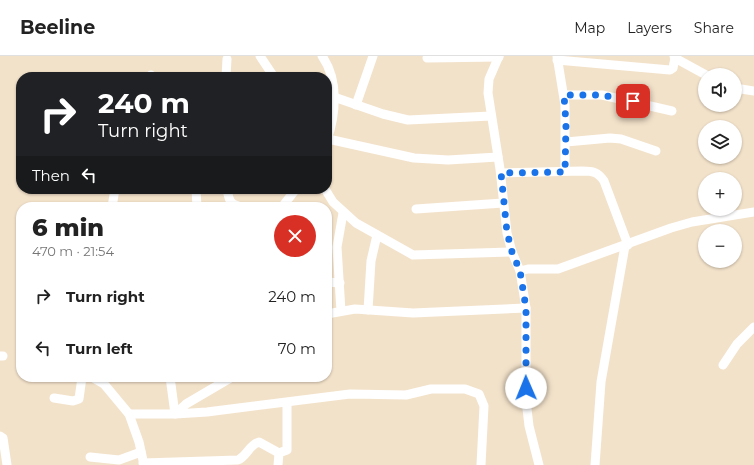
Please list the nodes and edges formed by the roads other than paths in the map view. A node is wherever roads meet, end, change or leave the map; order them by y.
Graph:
1 (260, 56) edge
2 (322, 56) edge
3 (373, 56) edge
4 (499, 56) edge
5 (675, 57) edge
6 (427, 58) dead end
7 (557, 58) edge
8 (227, 59) dead end
9 (698, 70) edge
10 (226, 72) edge
11 (271, 72) edge
12 (331, 72) edge
13 (332, 75) edge
14 (742, 89) edge
15 (754, 91) edge
16 (564, 95) junction
17 (334, 97) junction
18 (356, 105) junction
19 (332, 109) edge
20 (672, 111) dead end
21 (491, 116) junction
22 (332, 141) edge
23 (566, 142) junction
24 (656, 150) dead end
25 (498, 157) junction
26 (565, 172) junction
27 (501, 173) junction
28 (292, 194) edge
29 (328, 194) edge
30 (286, 202) edge
31 (503, 203) junction
32 (416, 209) dead end
33 (754, 212) edge
34 (343, 213) junction
35 (377, 235) junction
36 (627, 245) junction
37 (512, 252) junction
38 (520, 271) junction
39 (332, 282) edge
40 (340, 283) junction
41 (526, 308) junction
42 (368, 310) junction
43 (341, 311) junction
44 (332, 313) edge
45 (754, 327) edge
46 (723, 364) dead end
47 (81, 382) edge
48 (101, 382) edge
49 (171, 382) edge
50 (223, 382) edge
51 (54, 398) dead end
52 (287, 403) junction
53 (129, 414) junction
54 (175, 414) junction
55 (0, 436) edge
56 (141, 452) junction
57 (279, 453) junction
58 (90, 456) dead end
59 (144, 464) edge
60 (7, 465) edge
61 (278, 465) edge
62 (481, 465) edge
63 (539, 465) edge
64 (595, 465) edge

1 - 11 street
2 - 12 street
3 - 18 street
4 - 6 street
4 - 21 street
5 - 7 street
5 - 9 street
7 - 16 street
8 - 10 street
13 - 17 street
14 - 15 street
16 - 20 street
16 - 23 street
17 - 18 street
17 - 19 street
18 - 21 street
21 - 25 street
22 - 25 street
23 - 24 street
23 - 26 street
25 - 27 street
26 - 27 street
26 - 36 street
27 - 31 street
28 - 30 street
29 - 34 street
31 - 32 street
31 - 37 street
33 - 36 street
34 - 35 street
34 - 40 street
35 - 37 street
35 - 42 street
36 - 38 street
36 - 64 street
37 - 38 street
38 - 41 street
39 - 40 street
40 - 43 street
41 - 42 street
41 - 63 street
42 - 43 street
43 - 44 street
45 - 46 street
47 - 51 street
48 - 53 street
49 - 54 street
50 - 54 street
52 - 54 street
52 - 57 street
52 - 62 street
53 - 54 street
53 - 56 street
55 - 60 street
56 - 58 street
56 - 59 street
57 - 59 street
57 - 61 street

